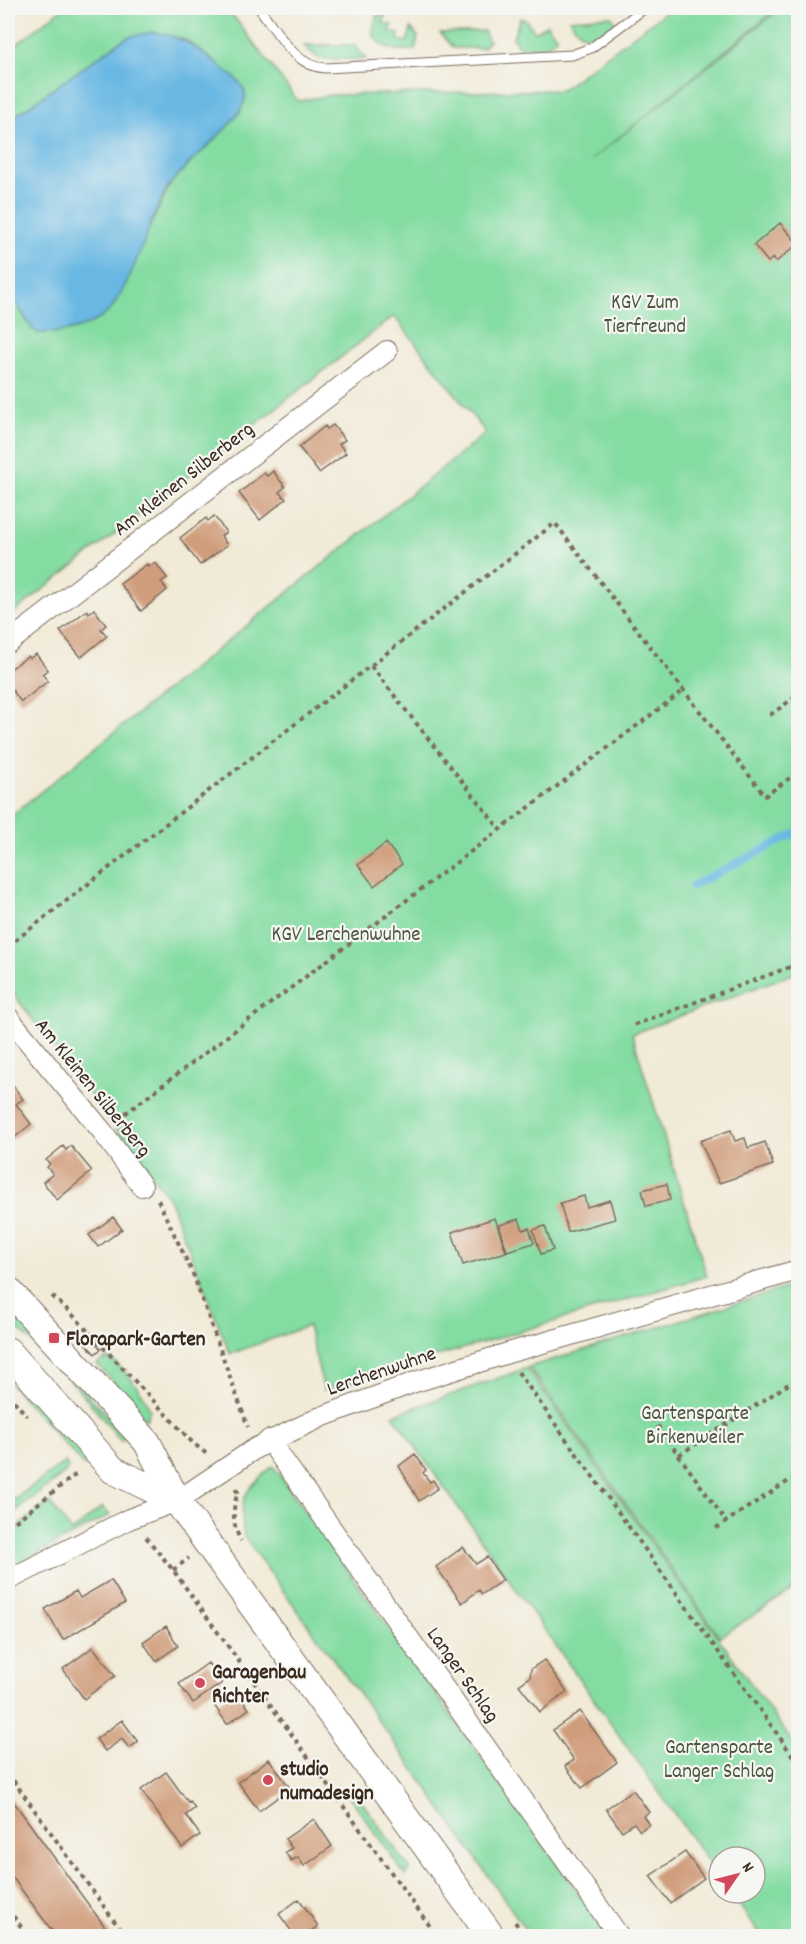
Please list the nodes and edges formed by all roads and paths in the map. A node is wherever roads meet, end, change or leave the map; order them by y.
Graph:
1 (259, 8) edge
2 (645, 8) edge
3 (387, 351) dead end
4 (8, 643) edge
5 (370, 666) junction
6 (684, 690) junction
7 (798, 695) edge
8 (770, 716) dead end
9 (798, 772) edge
10 (499, 828) junction
11 (8, 946) edge
12 (798, 964) edge
13 (8, 1017) edge
14 (634, 1026) dead end
15 (115, 1121) dead end
16 (142, 1186) joint
17 (8, 1258) edge
18 (798, 1270) edge
19 (12, 1278) edge
20 (44, 1289) dead end
21 (8, 1351) edge
22 (517, 1372) dead end
23 (798, 1378) edge
24 (647, 1411) dead end
25 (262, 1444) junction
26 (205, 1452) dead end
27 (679, 1455) junction
28 (79, 1472) dead end
29 (798, 1474) edge
30 (234, 1489) dead end
31 (177, 1501) junction
32 (726, 1521) junction
33 (234, 1523) dead end
34 (8, 1527) edge
35 (716, 1528) dead end
36 (144, 1535) dead end
37 (8, 1580) edge
38 (798, 1763) edge
39 (8, 1773) edge
40 (8, 1909) edge
41 (28, 1936) edge
42 (125, 1936) edge
43 (436, 1936) edge
44 (491, 1936) edge
45 (619, 1936) edge

1 - 2 lane
3 - 4 street, Am Kleinen Silberberg
5 - 6 path
5 - 10 path
5 - 11 path
6 - 9 path
6 - 10 path
7 - 8 path
10 - 15 path
12 - 14 path
13 - 16 street, Am Kleinen Silberberg
16 - 25 path
17 - 19 path
18 - 25 street, Lerchenwuhne
19 - 31 main road
20 - 26 path
21 - 31 main road
22 - 38 path
23 - 27 path
24 - 27 path
25 - 31 street, Lerchenwuhne
25 - 45 street, Langer Schlag
27 - 32 path
28 - 34 path
29 - 32 path
30 - 33 path
31 - 37 street, Lerchenwuhne
31 - 44 main road
32 - 35 path
36 - 43 path
39 - 42 path
40 - 41 path

